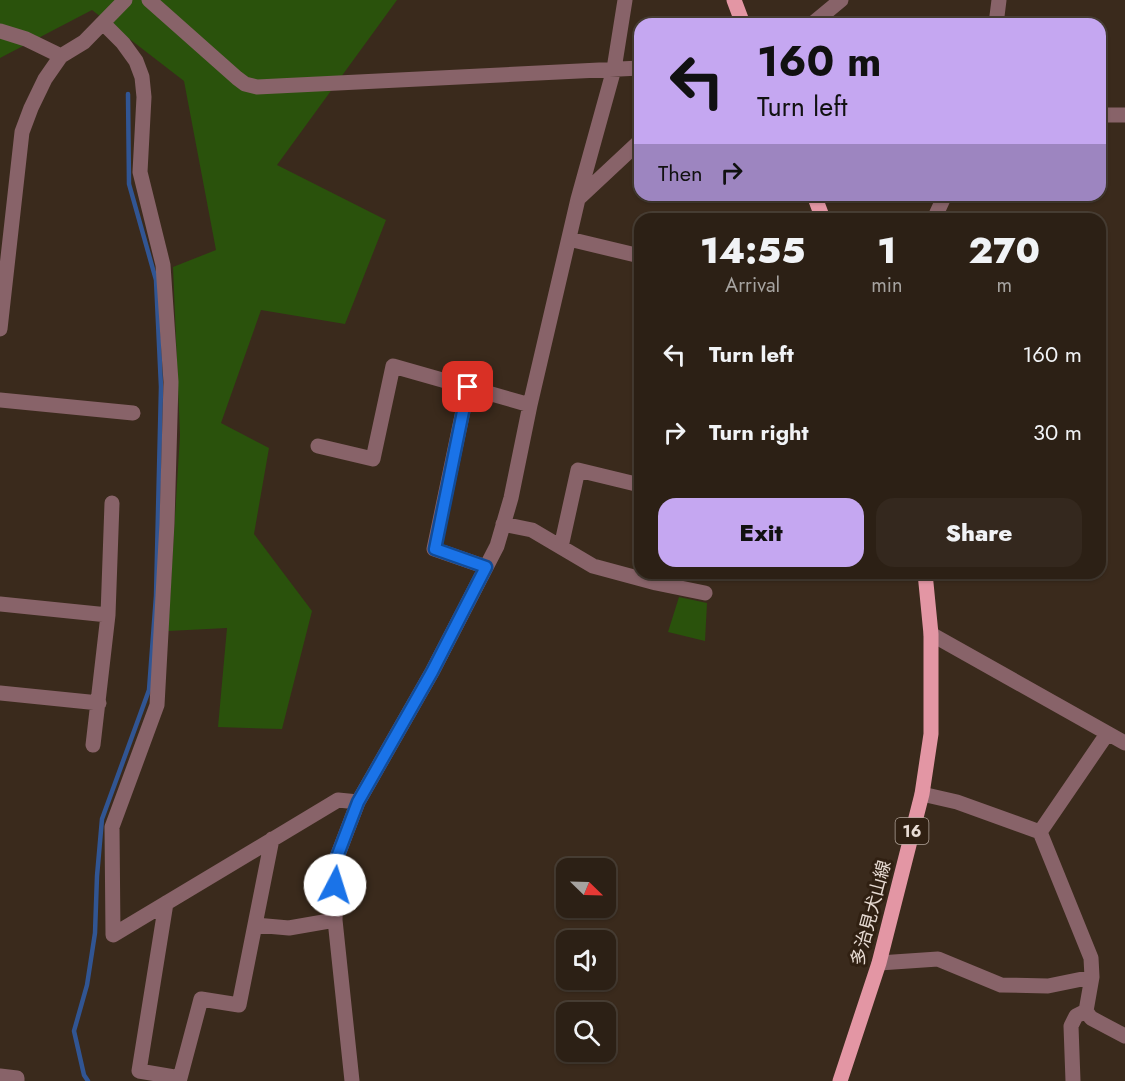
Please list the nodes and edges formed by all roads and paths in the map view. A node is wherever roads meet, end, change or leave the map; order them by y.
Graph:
1 (125, 0) edge
2 (149, 0) edge
3 (625, 0) edge
4 (734, 0) edge
5 (841, 0) edge
6 (999, 0) edge
7 (741, 18) edge
8 (819, 18) edge
9 (997, 18) edge
10 (103, 23) junction
11 (0, 31) edge
12 (61, 56) junction
13 (634, 68) edge
14 (614, 69) junction
15 (1106, 115) edge
16 (1125, 115) edge
17 (634, 147) edge
18 (578, 199) junction
19 (569, 239) junction
20 (634, 255) edge
21 (0, 329) edge
22 (468, 387) junction
23 (0, 400) edge
24 (530, 405) junction
25 (133, 413) dead end
26 (318, 446) dead end
27 (634, 484) edge
28 (112, 502) dead end
29 (503, 525) junction
30 (561, 547) junction
31 (486, 567) junction
32 (634, 574) edge
33 (659, 579) edge
34 (926, 579) edge
35 (705, 593) dead end
36 (0, 604) edge
37 (108, 615) junction
38 (932, 634) junction
39 (0, 693) edge
40 (99, 704) junction
41 (1107, 734) junction
42 (1125, 743) edge
43 (93, 745) dead end
44 (922, 794) junction
45 (358, 802) junction
46 (1040, 832) junction
47 (272, 839) junction
48 (166, 903) junction
49 (335, 920) junction
50 (255, 925) junction
51 (879, 963) junction
52 (1092, 977) junction
53 (1086, 1011) junction
54 (1125, 1036) edge
55 (0, 1076) edge
56 (181, 1080) edge
57 (17, 1081) edge
58 (352, 1081) edge
59 (840, 1081) edge
60 (1073, 1081) edge

1 - 10 street
2 - 14 street
3 - 14 street
4 - 7 main road
5 - 8 street
6 - 9 street
10 - 12 street
10 - 48 street
11 - 12 street
12 - 21 street
13 - 14 street
14 - 18 street
15 - 16 street
17 - 18 street
18 - 19 street
19 - 20 street
19 - 24 street
22 - 24 street
22 - 26 street
22 - 31 street
23 - 25 street
24 - 29 street
27 - 30 street
28 - 37 street
29 - 30 street
29 - 31 street
30 - 32 street
31 - 45 street
33 - 35 street
34 - 38 main road, 多治見犬山線 / 16
36 - 37 street
37 - 40 street
38 - 41 street
38 - 44 main road, 多治見犬山線 / 16
39 - 40 street
40 - 43 street
41 - 42 street
41 - 46 street
44 - 46 street
44 - 51 main road, 多治見犬山線 / 16
45 - 47 street
45 - 49 street
46 - 52 street
47 - 48 street
47 - 50 street
48 - 56 street
49 - 50 street
49 - 58 street
50 - 56 street
51 - 52 street
51 - 59 main road, 多治見犬山線 / 16
52 - 53 street
53 - 54 street
53 - 60 street
55 - 57 street

